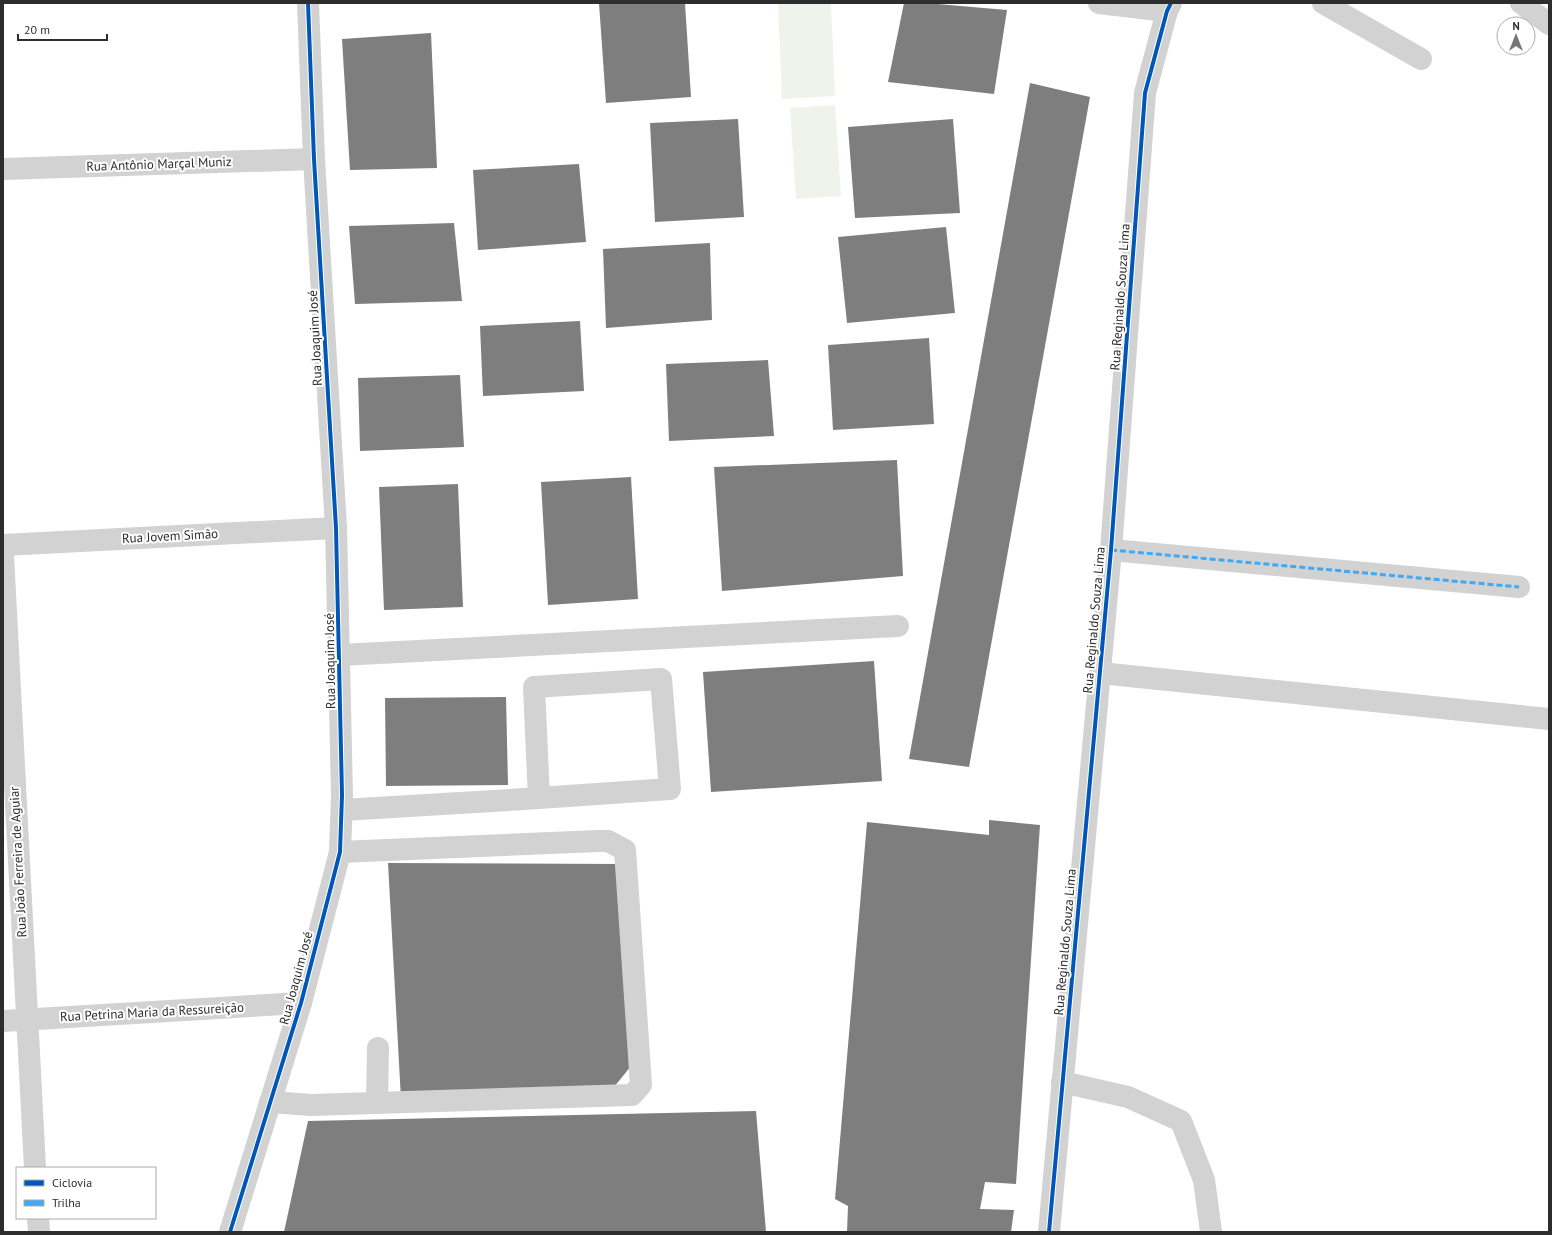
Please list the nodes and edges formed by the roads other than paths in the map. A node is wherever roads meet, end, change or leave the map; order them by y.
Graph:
1 (308, 3) edge
2 (1099, 3) edge
3 (1323, 3) edge
4 (1521, 3) edge
5 (1169, 7) edge
6 (1549, 24) edge
7 (1421, 59) dead end
8 (314, 159) junction
9 (3, 170) edge
10 (336, 528) junction
11 (3, 545) edge
12 (1111, 550) junction
13 (3, 555) edge
14 (1519, 587) dead end
15 (898, 626) dead end
16 (340, 655) junction
17 (1100, 673) junction
18 (1549, 719) edge
19 (539, 798) junction
20 (342, 810) junction
21 (340, 852) junction
22 (301, 1003) junction
23 (26, 1019) junction
24 (3, 1021) edge
25 (378, 1048) dead end
26 (1062, 1082) junction
27 (270, 1102) junction
28 (377, 1103) junction
29 (35, 1167) edge
30 (38, 1219) edge
31 (39, 1232) edge
32 (230, 1232) edge
33 (1049, 1232) edge
34 (1211, 1232) edge

1 - 8 street, Rua Joaquim José
2 - 5 street
3 - 7 street
4 - 6 street
5 - 12 street, Rua Reginaldo Souza Lima
8 - 9 street, Rua Antônio Marçal Muniz
8 - 10 street, Rua Joaquim José
10 - 11 street, Rua Jovem Simão
10 - 16 street, Rua Joaquim José
12 - 14 street
12 - 17 street, Rua Reginaldo Souza Lima
13 - 23 street, Rua João Ferreira de Aguiar
15 - 16 street
16 - 20 street, Rua Joaquim José
17 - 18 street
17 - 26 street, Rua Reginaldo Souza Lima
19 - 19 street
19 - 20 street
20 - 21 street, Rua Joaquim José
21 - 22 street, Rua Joaquim José
21 - 28 street
22 - 23 street, Rua Petrina Maria da Ressureição
22 - 27 street, Rua Joaquim José
23 - 24 street, Rua Petrina Maria da Ressureição
23 - 29 street, Rua João Ferreira de Aguiar
25 - 28 street
26 - 33 street, Rua Reginaldo Souza Lima
26 - 34 street
27 - 28 street
27 - 32 street, Rua Joaquim José
30 - 31 street

